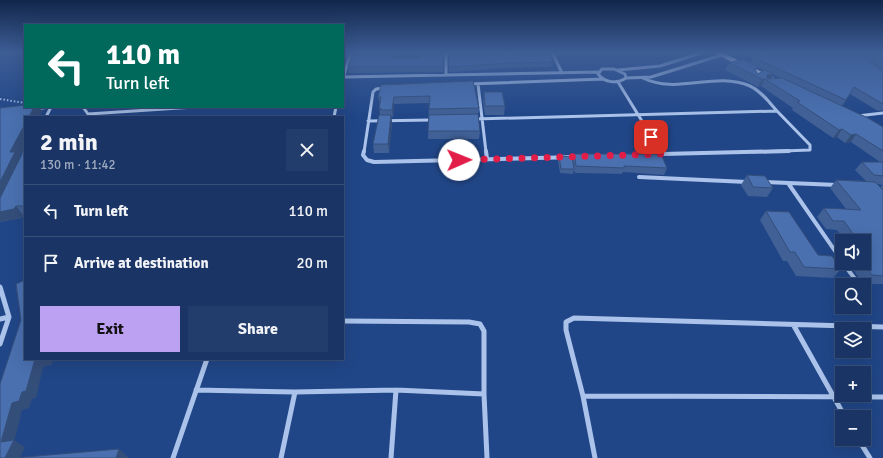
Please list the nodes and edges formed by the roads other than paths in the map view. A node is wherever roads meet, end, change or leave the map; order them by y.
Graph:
1 (540, 73) edge
2 (598, 73) edge
3 (624, 73) edge
4 (659, 73) edge
5 (761, 73) edge
6 (446, 75) joint
7 (344, 78) edge
8 (626, 78) junction
9 (643, 78) junction
10 (603, 79) junction
11 (618, 82) junction
12 (781, 83) edge
13 (478, 84) junction
14 (463, 85) edge
15 (393, 87) edge
16 (43, 108) edge
17 (183, 108) edge
18 (28, 110) edge
19 (777, 111) junction
20 (883, 113) edge
21 (637, 114) junction
22 (87, 116) edge
23 (850, 116) joint
24 (467, 119) edge
25 (482, 119) junction
26 (436, 120) edge
27 (368, 121) junction
28 (864, 123) edge
29 (662, 154) junction
30 (649, 155) edge
31 (580, 157) edge
32 (487, 159) junction
33 (638, 177) dead end
34 (749, 182) edge
35 (757, 182) edge
36 (788, 183) junction
37 (840, 186) edge
38 (835, 251) edge
39 (0, 287) edge
40 (9, 317) junction
41 (0, 319) edge
42 (344, 321) edge
43 (794, 326) junction
44 (883, 327) edge
45 (0, 344) edge
46 (207, 360) edge
47 (196, 390) junction
48 (396, 390) junction
49 (295, 392) junction
50 (484, 394) junction
51 (583, 396) junction
52 (832, 396) junction
53 (883, 397) edge
54 (841, 410) edge
55 (862, 446) edge
56 (173, 458) edge
57 (281, 458) edge
58 (391, 458) edge
59 (487, 458) edge
60 (595, 458) edge
61 (870, 458) edge

1 - 6 street
2 - 10 street
3 - 8 street
4 - 9 street
5 - 12 highway
6 - 7 street
8 - 9 street
8 - 11 street
9 - 19 street
10 - 11 street
10 - 13 street
11 - 21 street
13 - 14 street
13 - 25 street
15 - 27 street
16 - 18 street
17 - 22 street
19 - 21 street
19 - 29 street
20 - 23 street
21 - 25 street
21 - 29 street
23 - 28 highway
24 - 25 street
25 - 32 street
26 - 27 street
27 - 32 street
29 - 30 street
31 - 32 street
33 - 34 street
35 - 36 street
36 - 37 street
36 - 38 street
39 - 40 street
40 - 41 street
40 - 45 street
42 - 50 street
43 - 44 street
43 - 51 street
43 - 52 street
46 - 47 street
47 - 49 street
47 - 56 street
48 - 49 street
48 - 50 street
48 - 58 street
49 - 57 street
50 - 59 street
51 - 52 street
51 - 60 street
52 - 53 street
52 - 54 street
55 - 61 street

